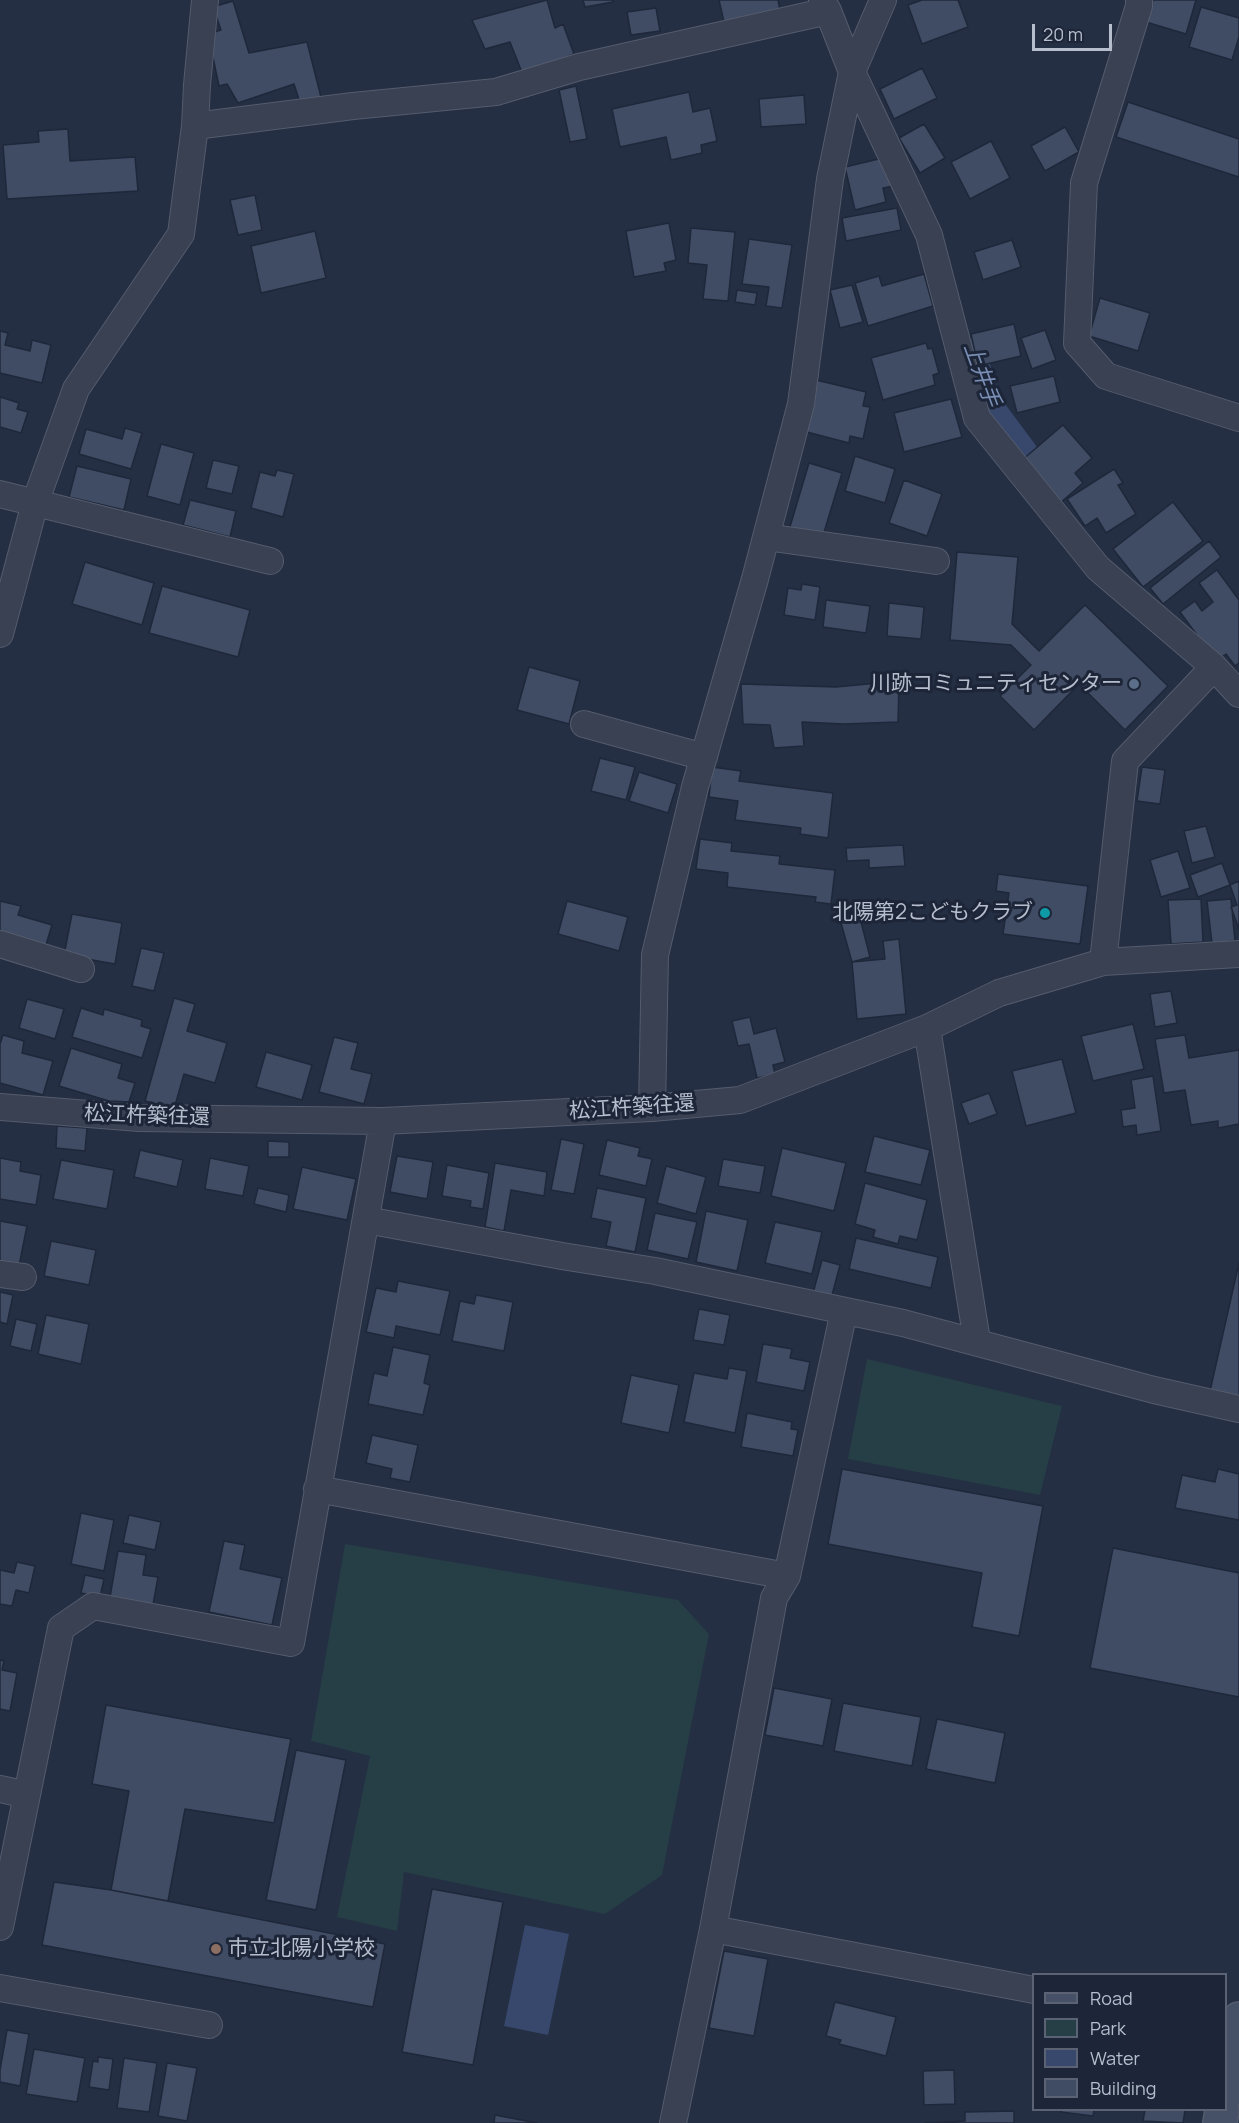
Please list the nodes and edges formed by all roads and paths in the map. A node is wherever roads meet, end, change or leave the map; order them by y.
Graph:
1 (205, 0) edge
2 (883, 0) edge
3 (1139, 0) edge
4 (825, 5) edge
5 (852, 72) junction
6 (195, 126) junction
7 (1239, 418) edge
8 (0, 494) edge
9 (35, 503) junction
10 (766, 537) junction
11 (270, 561) dead end
12 (936, 561) dead end
13 (0, 634) edge
14 (1214, 666) junction
15 (1239, 694) edge
16 (584, 724) dead end
17 (704, 756) junction
18 (0, 944) edge
19 (1239, 954) edge
20 (1103, 962) junction
21 (81, 969) dead end
22 (927, 1028) junction
23 (0, 1107) edge
24 (652, 1108) junction
25 (383, 1121) junction
26 (366, 1220) junction
27 (844, 1311) junction
28 (977, 1341) junction
29 (1239, 1409) edge
30 (317, 1489) junction
31 (787, 1576) junction
32 (0, 1789) edge
33 (27, 1795) junction
34 (0, 1927) edge
35 (713, 1929) junction
36 (0, 1988) edge
37 (1032, 1990) edge
38 (209, 2025) dead end
39 (1235, 2026) edge
40 (1227, 2086) edge
41 (673, 2123) edge

1 - 6 street
2 - 5 street
3 - 7 street
4 - 5 street
4 - 6 street
5 - 10 street
5 - 14 street
6 - 9 street
8 - 9 street
9 - 11 street
9 - 13 street
10 - 12 street
10 - 17 street
14 - 15 street
14 - 20 street
16 - 17 street
17 - 24 street
18 - 21 street
19 - 20 street, 松江杵築往還
20 - 22 street, 松江杵築往還
22 - 24 street, 松江杵築往還
22 - 28 street
23 - 25 street, 松江杵築往還
24 - 25 street, 松江杵築往還
25 - 26 street
26 - 27 street
26 - 30 street
27 - 28 street
27 - 31 street
28 - 29 street
30 - 31 street
30 - 33 street
31 - 35 street
32 - 33 street
33 - 34 street
35 - 37 street
35 - 41 street
36 - 38 street
39 - 40 street

